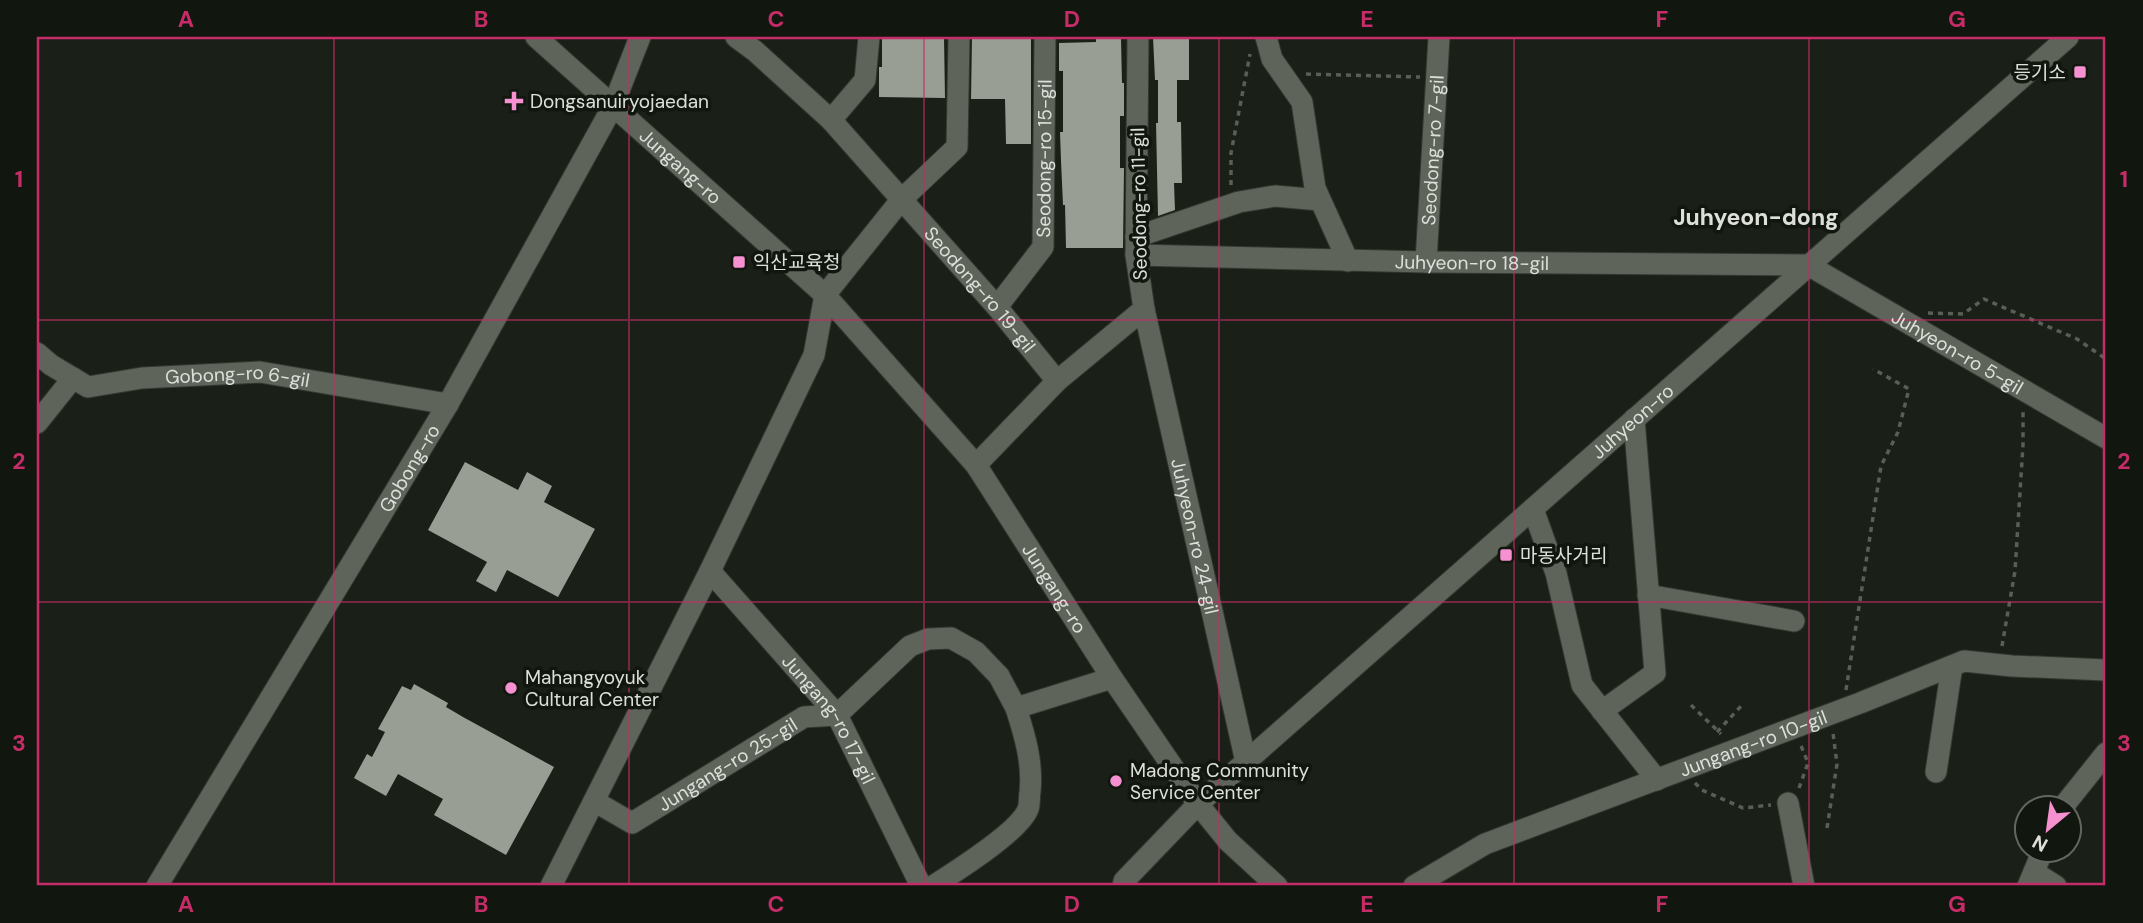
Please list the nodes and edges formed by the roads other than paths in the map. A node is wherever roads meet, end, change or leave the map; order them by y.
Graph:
1 (536, 37) edge
2 (640, 37) edge
3 (736, 37) edge
4 (869, 37) edge
5 (959, 37) edge
6 (1045, 37) edge
7 (1138, 37) edge
8 (1439, 37) edge
9 (2068, 37) edge
10 (1263, 39) edge
11 (757, 44) edge
12 (612, 106) junction
13 (831, 120) junction
14 (901, 200) junction
15 (1320, 200) junction
16 (1136, 246) junction
17 (1348, 261) junction
18 (1426, 262) junction
19 (1808, 265) junction
20 (825, 295) junction
21 (997, 306) junction
22 (1144, 309) junction
23 (37, 353) edge
24 (73, 378) junction
25 (1057, 381) junction
26 (448, 404) junction
27 (1634, 419) junction
28 (37, 423) edge
29 (2106, 438) edge
30 (976, 466) junction
31 (1532, 509) junction
32 (710, 570) junction
33 (1648, 595) junction
34 (1794, 621) dead end
35 (1952, 666) junction
36 (2106, 670) edge
37 (1112, 678) junction
38 (1016, 708) junction
39 (1602, 711) junction
40 (837, 715) junction
41 (2106, 753) edge
42 (1246, 762) junction
43 (1936, 772) dead end
44 (1657, 780) junction
45 (2073, 794) edge
46 (594, 802) junction
47 (1788, 803) road end
48 (1198, 804) junction
49 (2031, 879) edge
50 (157, 886) edge
51 (551, 886) edge
52 (921, 886) edge
53 (933, 886) edge
54 (1123, 886) edge
55 (1277, 886) edge
56 (1414, 886) edge
57 (1804, 886) edge
58 (2056, 886) edge

1 - 12 street, Jungang-ro
2 - 12 street, Gobong-ro
3 - 11 street, Seodong-ro 19-gil
4 - 13 street
5 - 14 street
6 - 21 street, Seodong-ro 15-gil
7 - 16 street, Seodong-ro 11-gil
8 - 18 street, Seodong-ro 7-gil
9 - 19 street, Juhyeon-ro
10 - 15 street
11 - 13 street, Seodong-ro 19-gil
12 - 20 street, Jungang-ro
12 - 26 street, Gobong-ro
13 - 14 street, Seodong-ro 19-gil
14 - 20 street
14 - 21 street, Seodong-ro 19-gil
15 - 16 street
15 - 17 street
16 - 17 street, Juhyeon-ro 18-gil
16 - 22 street, Seodong-ro 11-gil
17 - 18 street, Juhyeon-ro 18-gil
18 - 19 street, Juhyeon-ro 18-gil
19 - 27 street, Juhyeon-ro
19 - 29 street, Juhyeon-ro 5-gil
20 - 30 street, Jungang-ro
20 - 32 street
21 - 25 street, Seodong-ro 19-gil
22 - 25 street, Seodong-ro 11-gil
22 - 42 street, Juhyeon-ro 24-gil
23 - 24 street, Gobong-ro 6-gil
24 - 26 street, Gobong-ro 6-gil
24 - 28 street
25 - 30 street, Seodong-ro 11-gil
26 - 50 street, Gobong-ro
27 - 31 street, Juhyeon-ro
27 - 33 street
30 - 37 street, Jungang-ro
31 - 39 street
31 - 42 street, Juhyeon-ro
32 - 40 street, Jungang-ro 17-gil
32 - 46 street
33 - 34 street
33 - 39 street
35 - 36 street, Jungang-ro 10-gil
35 - 43 street
35 - 44 street, Jungang-ro 10-gil
37 - 38 street
37 - 48 street, Jungang-ro
38 - 40 street
38 - 53 street
39 - 44 street
40 - 46 street, Jungang-ro 25-gil
40 - 52 street, Jungang-ro 17-gil
41 - 45 street
42 - 48 street, Juhyeon-ro
44 - 56 street, Jungang-ro 10-gil
46 - 51 street
47 - 57 street
48 - 54 street, Juhyeon-ro
48 - 55 street, Jungang-ro
49 - 58 street

